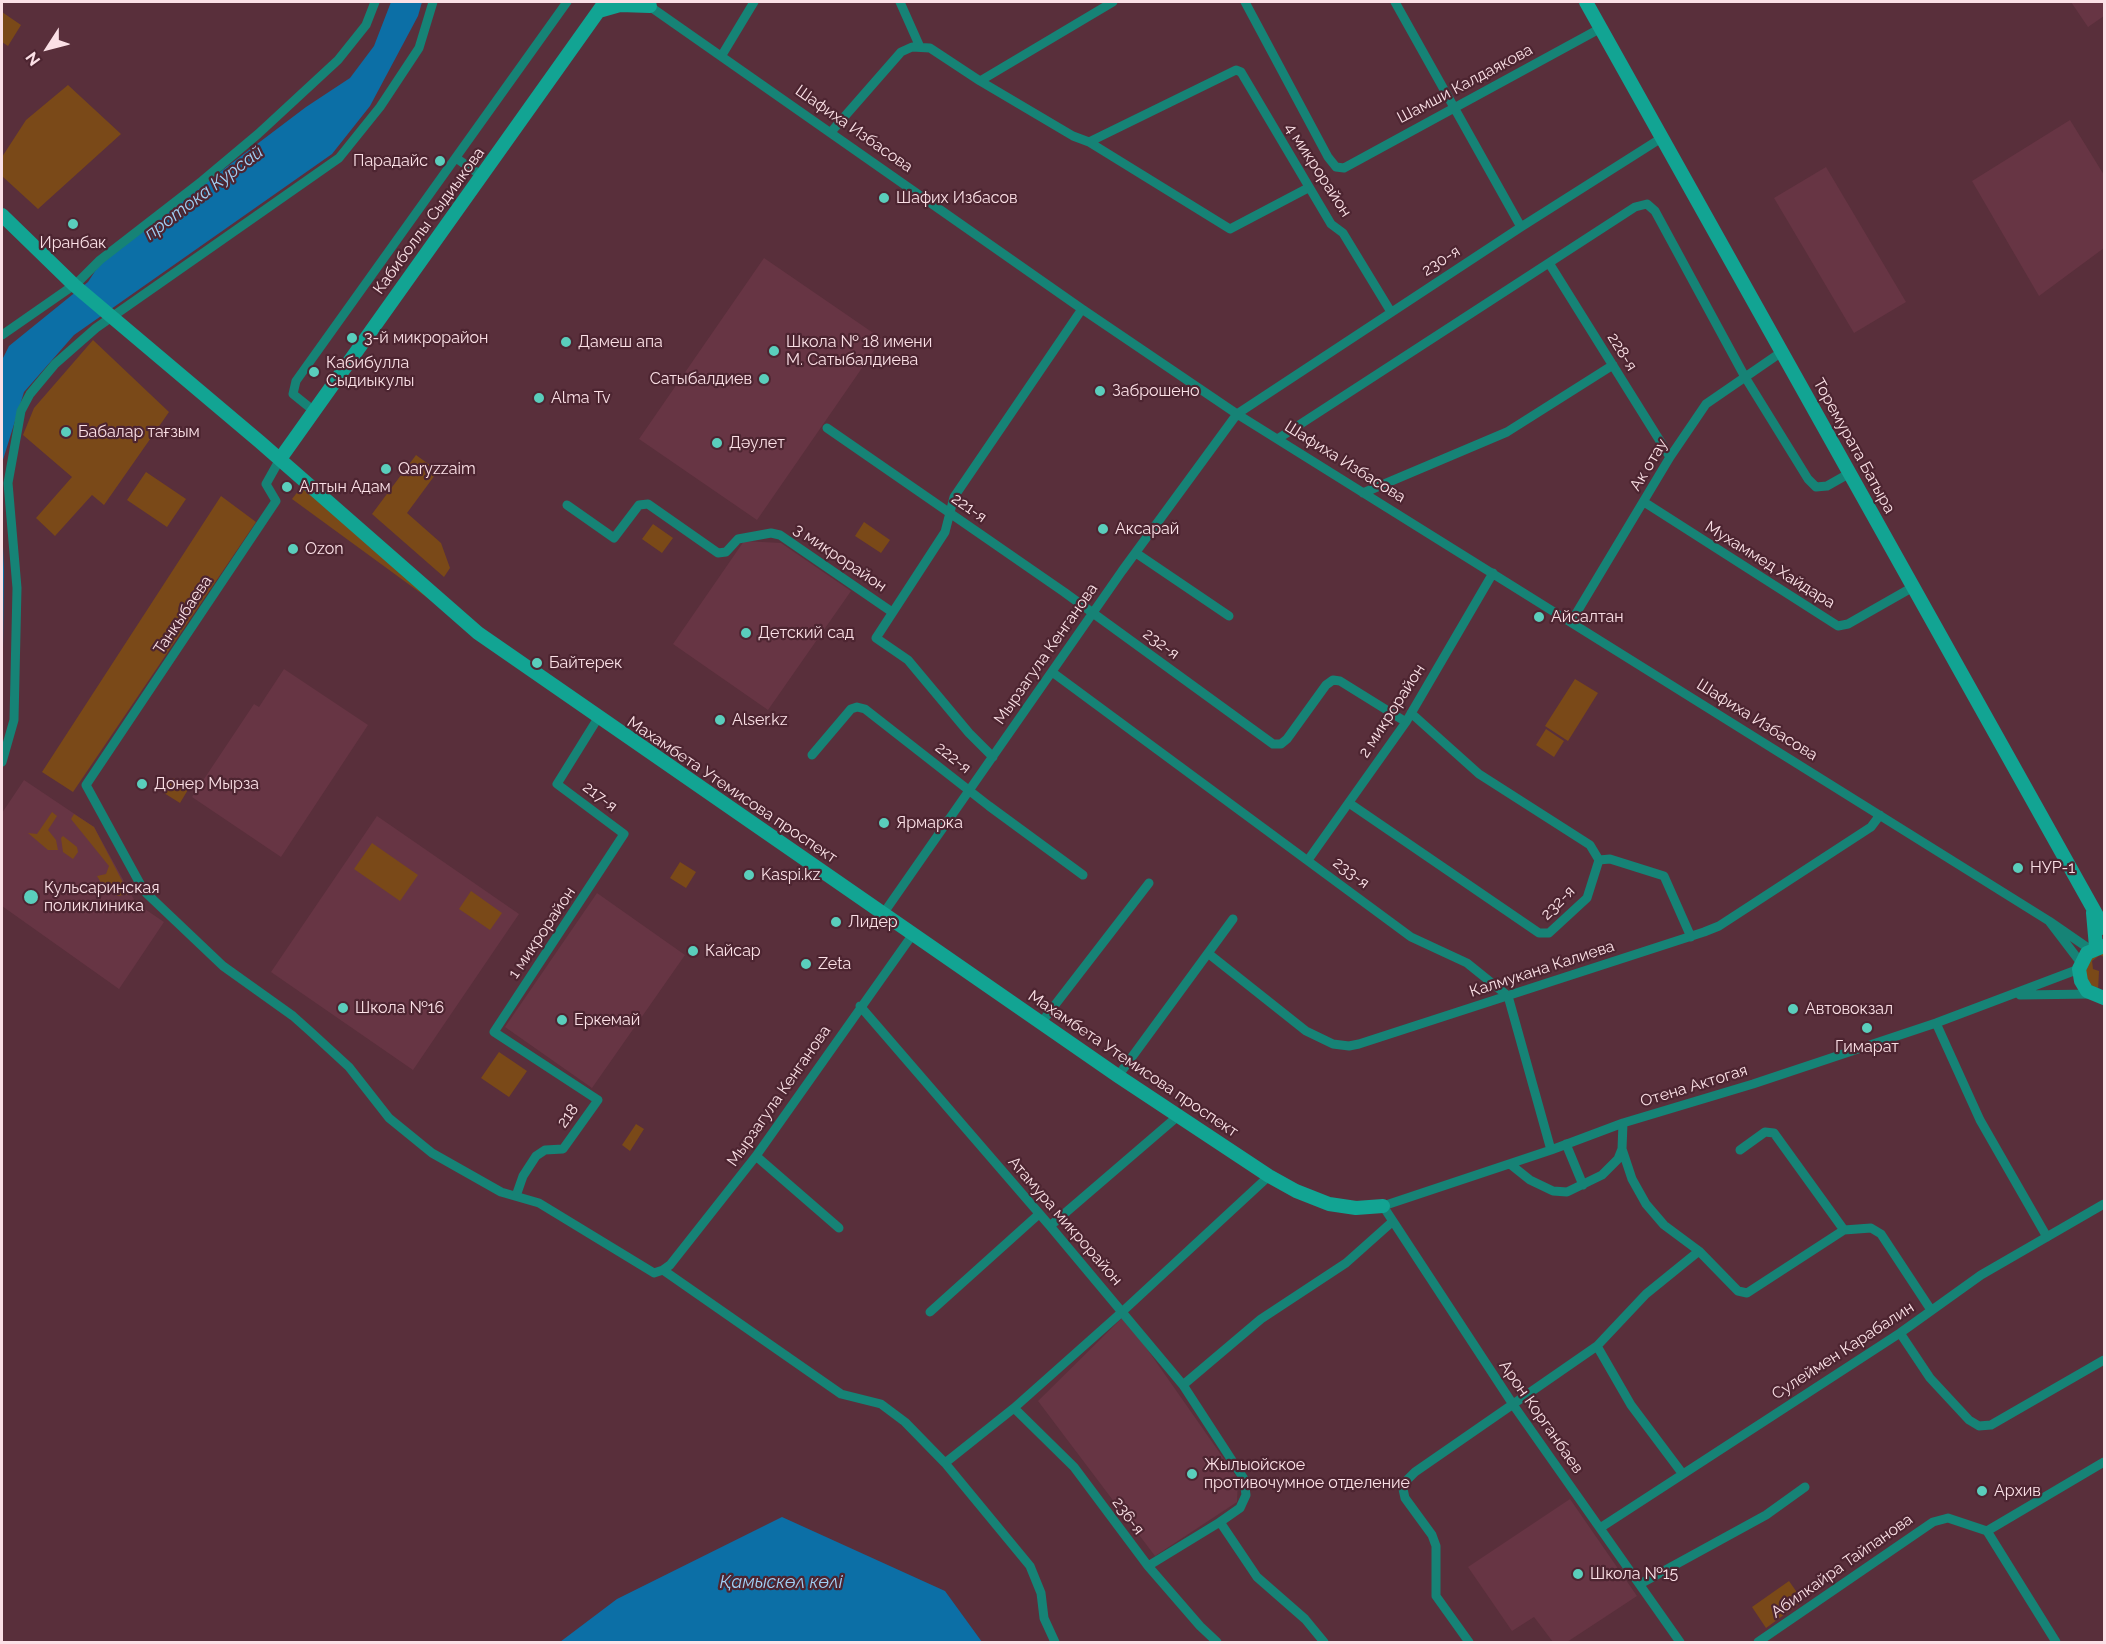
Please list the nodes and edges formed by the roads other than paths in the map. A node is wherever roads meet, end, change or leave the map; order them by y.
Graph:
1 (375, 2) edge
2 (433, 2) edge
3 (567, 2) edge
4 (754, 2) edge
5 (900, 2) edge
6 (1113, 2) edge
7 (1245, 2) edge
8 (1395, 2) edge
9 (1586, 2) edge
10 (646, 3) edge
11 (602, 6) edge
12 (1601, 28) junction
13 (920, 46) junction
14 (722, 55) junction
15 (980, 81) junction
16 (1454, 107) junction
17 (831, 132) junction
18 (1663, 137) junction
19 (1089, 142) junction
20 (456, 158) junction
21 (482, 176) junction
22 (1308, 188) junction
23 (2, 215) edge
24 (1521, 227) junction
25 (1549, 263) junction
26 (76, 283) junction
27 (1082, 309) junction
28 (1391, 312) junction
29 (112, 318) junction
30 (2, 335) edge
31 (1783, 351) junction
32 (1613, 365) junction
33 (1745, 377) junction
34 (314, 411) junction
35 (1238, 414) junction
36 (827, 428) dead end
37 (1279, 438) junction
38 (1670, 457) junction
39 (280, 459) junction
40 (1851, 473) junction
41 (1363, 493) junction
42 (1644, 502) junction
43 (567, 506) dead end
44 (948, 512) junction
45 (1136, 553) junction
46 (1493, 573) junction
47 (1913, 587) junction
48 (892, 612) junction
49 (1094, 613) junction
50 (1229, 616) dead end
51 (1571, 622) junction
52 (1052, 672) junction
53 (598, 718) junction
54 (1408, 718) junction
55 (812, 755) dead end
56 (993, 757) junction
57 (2, 762) edge
58 (971, 791) junction
59 (1349, 802) junction
60 (1880, 815) junction
61 (624, 834) joint
62 (1308, 860) junction
63 (1599, 860) junction
64 (1083, 875) dead end
65 (1149, 883) dead end
66 (2092, 908) junction
67 (883, 914) junction
68 (1233, 919) dead end
69 (2049, 921) junction
70 (2104, 928) edge
71 (913, 934) junction
72 (1691, 937) junction
73 (2097, 947) edge
74 (1209, 954) junction
75 (2080, 966) junction
76 (2014, 995) junction
77 (1508, 996) junction
78 (2100, 998) edge
79 (860, 1006) junction
80 (1041, 1023) junction
81 (1936, 1023) junction
82 (1118, 1076) junction
83 (598, 1100) joint
84 (1178, 1116) junction
85 (1623, 1123) junction
86 (1566, 1144) junction
87 (1622, 1149) junction
88 (1551, 1150) junction
89 (1740, 1150) dead end
90 (756, 1156) junction
91 (1510, 1164) junction
92 (1269, 1176) junction
93 (1583, 1185) junction
94 (516, 1196) junction
95 (2104, 1203) edge
96 (1383, 1206) junction
97 (1039, 1214) junction
98 (1392, 1222) junction
99 (1050, 1226) junction
100 (839, 1228) dead end
101 (1844, 1230) junction
102 (2047, 1237) junction
103 (1699, 1251) junction
104 (663, 1270) junction
105 (1930, 1310) junction
106 (1123, 1311) junction
107 (930, 1312) dead end
108 (1900, 1333) junction
109 (1596, 1346) junction
110 (2104, 1360) edge
111 (1183, 1385) junction
112 (1514, 1406) junction
113 (1014, 1408) junction
114 (945, 1462) junction
115 (2104, 1462) edge
116 (1682, 1473) junction
117 (1804, 1487) dead end
118 (1220, 1522) junction
119 (1600, 1528) junction
120 (1987, 1531) junction
121 (1148, 1566) junction
122 (1640, 1584) junction
123 (1055, 1642) edge
124 (1217, 1642) edge
125 (1324, 1642) edge
126 (1469, 1642) edge
127 (1680, 1642) edge
128 (1758, 1642) edge
129 (2056, 1642) edge

1 - 26 street
2 - 29 street
3 - 20 street
4 - 14 street
5 - 13 street
6 - 15 street
7 - 16 street, Шамши Калдаякова
8 - 16 street
9 - 12 street, Торемурата Батыра
10 - 11 street
10 - 14 street, Шафиха Избасова
11 - 21 street, Кабиболлы Сыдиыкова
12 - 16 street, Шамши Калдаякова
12 - 18 street, Торемурата Батыра
13 - 15 street
13 - 17 street
14 - 17 street, Шафиха Избасова
15 - 19 street
16 - 24 street
17 - 27 street, Шафиха Избасова
18 - 24 street, 230-я
18 - 31 street, Торемурата Батыра
19 - 22 street
19 - 22 street, 4 микрорайон
20 - 21 street
20 - 34 street
21 - 34 street, Кабиболлы Сыдиыкова
22 - 28 street, 4 микрорайон
23 - 26 street, Махамбета Утемисова проспект
24 - 28 street, 230-я
25 - 32 street, 228-я
25 - 33 street
25 - 37 street
26 - 29 street, Махамбета Утемисова проспект
26 - 30 street
27 - 35 street, Шафиха Избасова
27 - 44 street
28 - 35 street, 230-я
29 - 39 street, Махамбета Утемисова проспект
29 - 57 street
31 - 33 street, Ак отау
31 - 40 street, Торемурата Батыра
32 - 38 street, 228-я
32 - 41 street
33 - 38 street, Ак отау
33 - 40 street
34 - 39 street, Кабиболлы Сыдиыкова
35 - 37 street, Шафиха Избасова
35 - 45 street, Мырзагула Кенганова
36 - 44 street, 221-я
37 - 41 street, Шафиха Избасова
38 - 42 street, Ак отау
39 - 53 street, Махамбета Утемисова проспект
39 - 94 street, Танкыбаева
40 - 47 street, Торемурата Батыра
41 - 46 street, Шафиха Избасова
42 - 47 street, Мухаммед Хайдара
42 - 51 street, Ак отау
43 - 48 street, 3 микрорайон
44 - 48 street
44 - 49 street, 221-я
45 - 49 street, Мырзагула Кенганова
45 - 50 street
46 - 51 street, Шафиха Избасова
46 - 54 street, 2 микрорайон
47 - 66 street, Торемурата Батыра
48 - 56 street
49 - 52 street, Мырзагула Кенганова
49 - 54 street, 232-я
51 - 60 street, Шафиха Избасова
52 - 56 street, Мырзагула Кенганова
52 - 62 street, 233-я
53 - 61 street, 217-я
53 - 67 street, Махамбета Утемисова проспект
54 - 59 street, 2 микрорайон
54 - 63 street, 232-я
55 - 58 street, 222-я
56 - 58 street, Мырзагула Кенганова
58 - 64 street, 222-я
58 - 67 street, Мырзагула Кенганова
59 - 62 street, 2 микрорайон
59 - 63 street, 232-я
60 - 69 street, Шафиха Избасова
60 - 72 street, Калмукана Калиева
61 - 83 street, 1 микрорайон
62 - 77 street, 233-я
63 - 72 street
65 - 80 street
66 - 70 street, Торемурата Батыра
66 - 73 street
67 - 71 street, Махамбета Утемисова проспект
68 - 74 street
69 - 73 street, Шафиха Избасова
69 - 75 street
71 - 79 street, Мырзагула Кенганова
71 - 80 street, Махамбета Утемисова проспект
72 - 77 street, Калмукана Калиева
73 - 75 street
74 - 77 street, Калмукана Калиева
74 - 82 street
75 - 76 street, Отена Актогая
75 - 78 street
76 - 78 street, Отена Актогая
76 - 81 street, Отена Актогая
77 - 88 street
79 - 90 street, Мырзагула Кенганова
79 - 97 street, Атамура микрорайон
80 - 82 street, Махамбета Утемисова проспект
81 - 85 street, Отена Актогая
81 - 102 street
82 - 84 street, Махамбета Утемисова проспект
83 - 94 street, 218
84 - 92 street, Махамбета Утемисова проспект
84 - 99 street
85 - 86 street, Отена Актогая
85 - 87 street
86 - 88 street, Отена Актогая
86 - 93 street
87 - 93 street
87 - 103 street
88 - 91 street, Отена Актогая
89 - 101 street
90 - 100 street
90 - 104 street, Мырзагула Кенганова
91 - 93 street
91 - 96 street, Отена Актогая
92 - 96 street, Махамбета Утемисова проспект
92 - 106 street
94 - 104 street
95 - 102 street, Сулеймен Карабалин
96 - 98 street, Арон Корганбаев
97 - 99 street, Атамура микрорайон
97 - 107 street
98 - 111 street
98 - 112 street, Арон Корганбаев
99 - 106 street, Атамура микрорайон
101 - 103 street
101 - 105 street
102 - 105 street, Сулеймен Карабалин
103 - 109 street
104 - 114 street
105 - 108 street, Сулеймен Карабалин
106 - 111 street, Атамура микрорайон
106 - 113 street
108 - 110 street
108 - 116 street, Сулеймен Карабалин
109 - 112 street
109 - 116 street
111 - 118 street, Атамура микрорайон
112 - 119 street, Арон Корганбаев
112 - 126 street
113 - 114 street
113 - 121 street, 236-я
114 - 123 street
115 - 120 street
116 - 119 street, Сулеймен Карабалин
117 - 122 street
118 - 121 street, Атамура микрорайон
118 - 125 street
119 - 122 street, Арон Корганбаев
120 - 128 street, Абилкайра Тайпанова
120 - 129 street
121 - 124 street, 236-я
122 - 127 street, Арон Корганбаев

